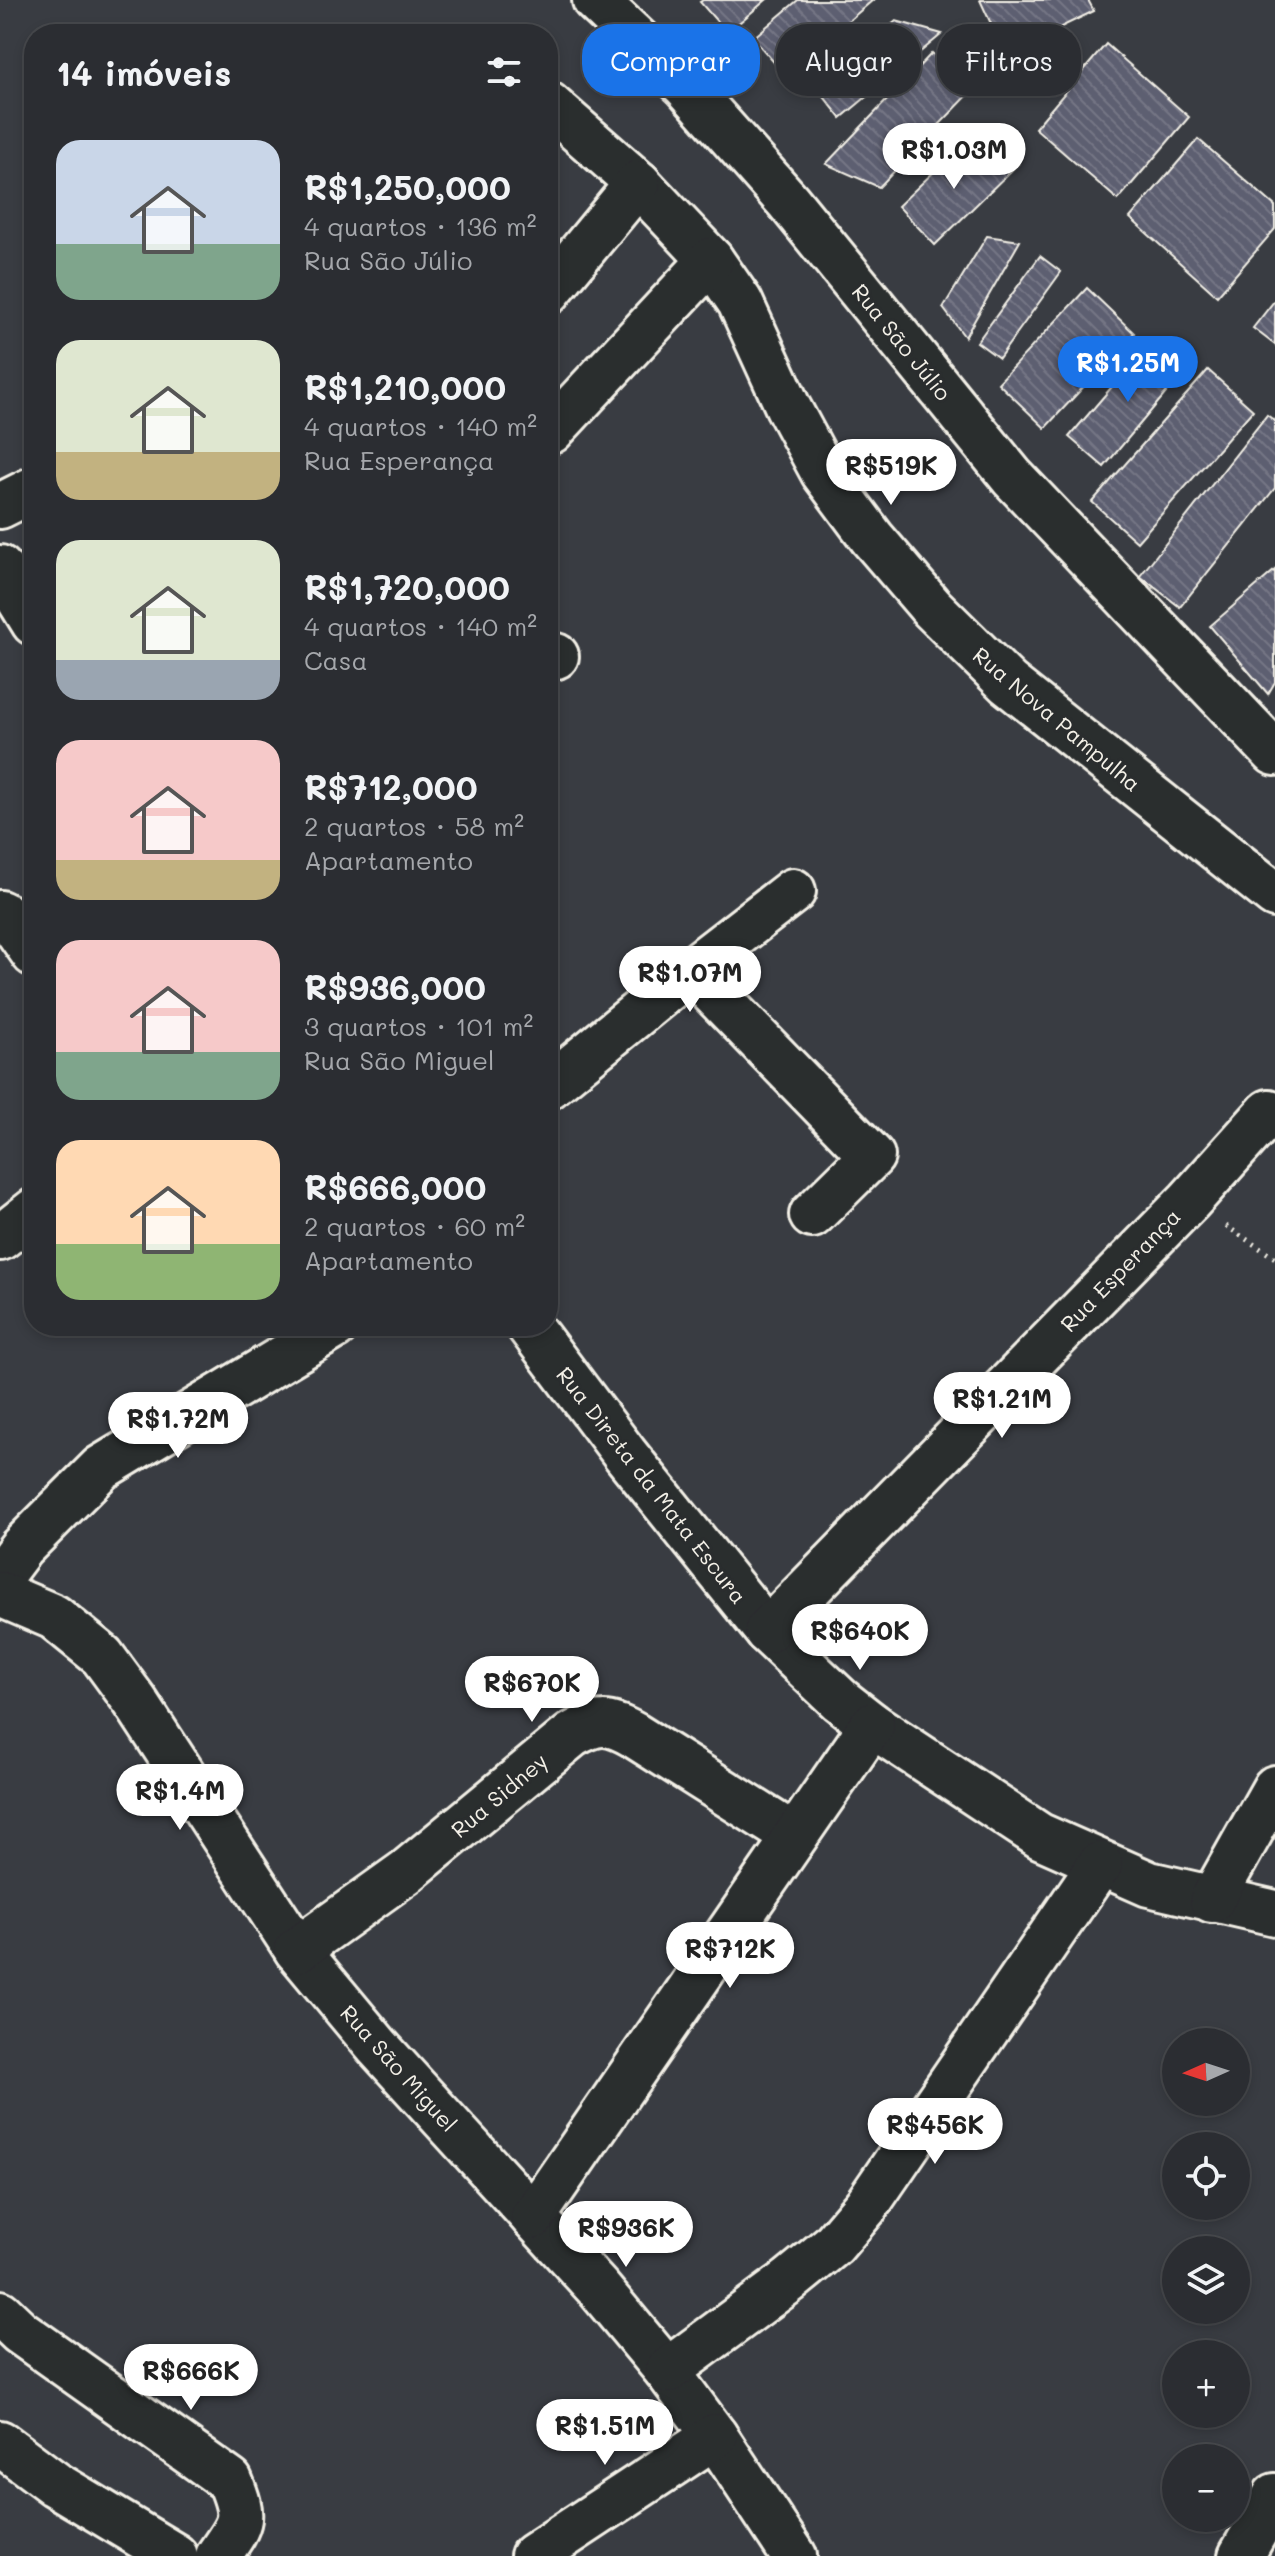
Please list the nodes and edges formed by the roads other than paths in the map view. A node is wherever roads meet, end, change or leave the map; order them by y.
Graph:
1 (595, 0) edge
2 (558, 122) edge
3 (638, 183) junction
4 (711, 260) junction
5 (558, 280) edge
6 (558, 424) edge
7 (24, 494) edge
8 (0, 506) edge
9 (3, 581) edge
10 (24, 609) edge
11 (1275, 753) edge
12 (793, 891) dead end
13 (1275, 895) edge
14 (0, 913) edge
15 (24, 940) edge
16 (691, 970) junction
17 (558, 1079) edge
18 (1269, 1112) dead end
19 (812, 1215) dead end
20 (24, 1219) edge
21 (0, 1238) edge
22 (319, 1336) edge
23 (536, 1336) edge
24 (0, 1576) edge
25 (0, 1594) edge
26 (767, 1631) junction
27 (872, 1725) junction
28 (1275, 1788) edge
29 (794, 1836) junction
30 (1100, 1864) junction
31 (1212, 1900) junction
32 (1275, 1913) edge
33 (297, 1950) junction
34 (533, 2217) junction
35 (0, 2313) edge
36 (667, 2371) junction
37 (715, 2436) junction
38 (0, 2443) edge
39 (1275, 2496) edge
40 (175, 2556) edge
41 (218, 2556) edge
42 (533, 2556) edge
43 (794, 2556) edge
44 (1241, 2556) edge

1 - 11 street, Rua São Júlio
2 - 3 street, Rua Nova Pampulha
3 - 4 street, Rua Nova Pampulha
3 - 5 street
4 - 6 street
4 - 13 street, Rua Nova Pampulha
7 - 8 street
9 - 10 street
12 - 16 street
14 - 15 street
16 - 17 street
16 - 19 street
18 - 26 street, Rua Esperança
20 - 21 street
22 - 24 street
23 - 26 street, Rua Direta da Mata Escura
25 - 33 street, Rua São Miguel
26 - 27 street, Rua Direta da Mata Escura
27 - 29 street
27 - 30 street, Rua Direta da Mata Escura
28 - 31 street
29 - 33 street, Rua Sidney
29 - 34 street
30 - 31 street, Rua Direta da Mata Escura
30 - 36 street
31 - 32 street, Rua Direta da Mata Escura
33 - 34 street, Rua São Miguel
34 - 36 street, Rua São Miguel
35 - 41 street
36 - 37 street, Rua São Miguel
37 - 42 street
37 - 43 street, Rua São Miguel
38 - 40 street
39 - 44 street

